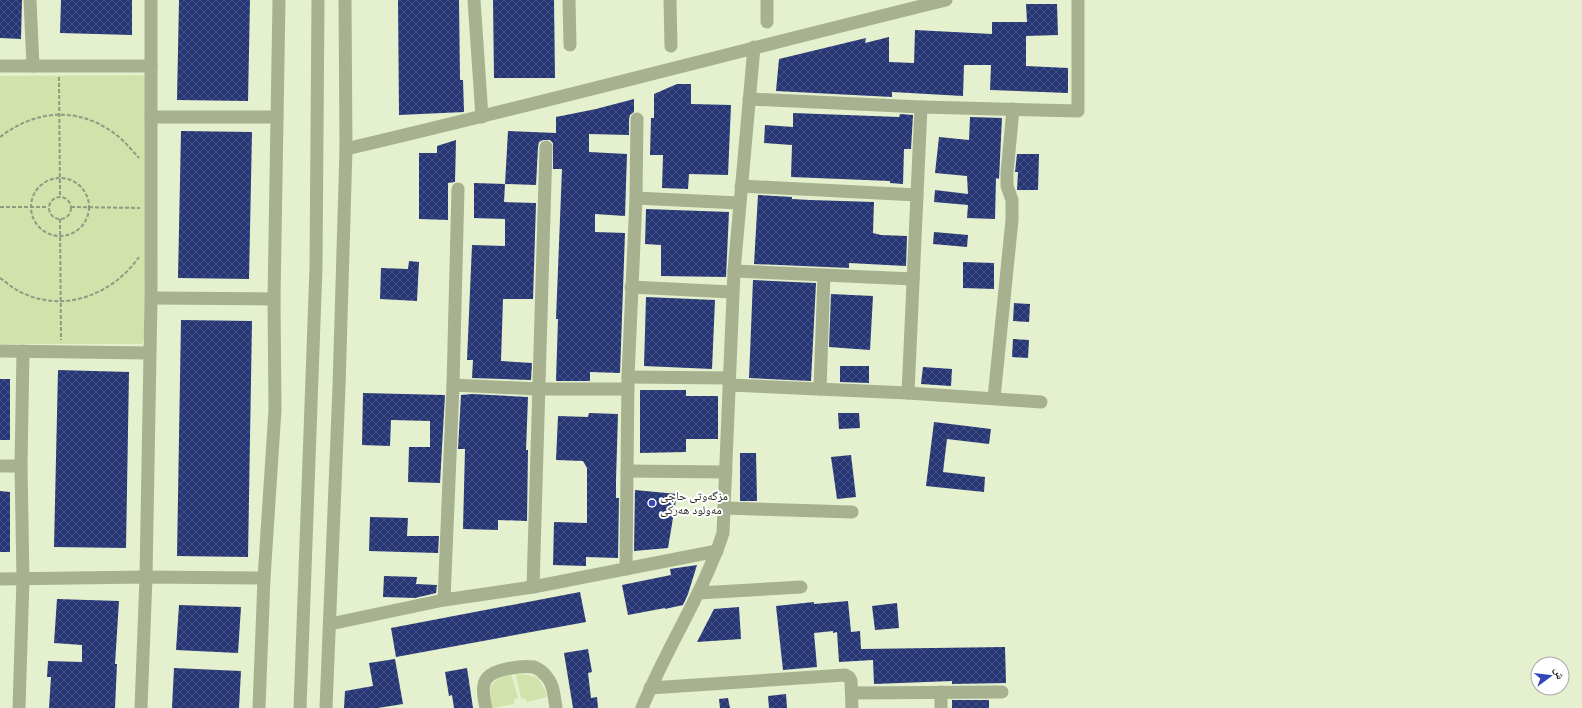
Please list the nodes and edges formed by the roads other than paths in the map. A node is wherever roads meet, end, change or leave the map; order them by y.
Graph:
1 (30, 0) edge
2 (151, 0) edge
3 (279, 0) edge
4 (318, 0) edge
5 (345, 0) edge
6 (474, 0) edge
7 (569, 0) edge
8 (670, 0) edge
9 (767, 0) edge
10 (946, 0) edge
11 (1078, 0) edge
12 (767, 22) dead end
13 (570, 46) dead end
14 (671, 46) dead end
15 (754, 47) junction
16 (0, 66) edge
17 (33, 66) junction
18 (151, 66) junction
19 (749, 99) junction
20 (921, 108) junction
21 (1012, 109) junction
22 (277, 117) junction
23 (482, 117) junction
24 (151, 118) junction
25 (637, 119) dead end
26 (546, 147) dead end
27 (346, 149) junction
28 (741, 186) junction
29 (458, 189) dead end
30 (917, 195) junction
31 (636, 198) junction
32 (739, 203) junction
33 (734, 271) junction
34 (824, 275) junction
35 (913, 279) junction
36 (631, 287) junction
37 (732, 292) junction
38 (152, 298) junction
39 (274, 299) junction
40 (0, 351) edge
41 (23, 351) junction
42 (150, 353) junction
43 (729, 381) junction
44 (628, 383) junction
45 (453, 385) junction
46 (538, 389) junction
47 (820, 389) junction
48 (908, 393) junction
49 (994, 398) junction
50 (1041, 402) dead end
51 (0, 466) edge
52 (21, 466) junction
53 (627, 471) junction
54 (726, 472) junction
55 (724, 508) junction
56 (852, 512) dead end
57 (717, 551) junction
58 (626, 569) junction
59 (146, 577) junction
60 (264, 578) junction
61 (0, 579) edge
62 (23, 579) junction
63 (533, 586) junction
64 (800, 587) dead end
65 (698, 594) junction
66 (444, 600) junction
67 (330, 624) junction
68 (650, 688) junction
69 (941, 692) junction
70 (1002, 692) dead end
71 (852, 694) junction
72 (19, 708) edge
73 (141, 708) edge
74 (259, 708) edge
75 (300, 708) edge
76 (326, 708) edge
77 (486, 708) edge
78 (556, 708) edge
79 (642, 708) edge
80 (852, 708) edge
81 (941, 708) edge

1 - 17 street
2 - 18 street
3 - 22 street
4 - 75 street
5 - 27 street
6 - 23 street
7 - 13 street
8 - 14 street
9 - 12 street
10 - 15 street
11 - 21 street
15 - 19 street
15 - 23 street
16 - 17 street
17 - 18 street
18 - 24 street
19 - 20 street
19 - 28 street
20 - 21 street
20 - 30 street
21 - 49 street
22 - 24 street
22 - 39 street
23 - 27 street
24 - 38 street
25 - 31 street
26 - 46 street
27 - 67 street
28 - 30 street
28 - 32 street
29 - 45 street
30 - 35 street
31 - 32 street
31 - 36 street
32 - 33 street
33 - 34 street
33 - 37 street
34 - 35 street
34 - 47 street
35 - 48 street
36 - 37 street
36 - 44 street
37 - 43 street
38 - 39 street
38 - 42 street
39 - 60 street
40 - 41 street
41 - 42 street
41 - 52 street
42 - 59 street
43 - 44 street
43 - 47 street
43 - 54 street
44 - 46 street
44 - 53 street
45 - 46 street
45 - 66 street
46 - 63 street
47 - 48 street
48 - 49 street
49 - 50 street
51 - 52 street
52 - 62 street
53 - 54 street
53 - 58 street
54 - 55 street
55 - 56 street
55 - 57 street
57 - 58 street
57 - 65 street
58 - 63 street
59 - 60 street
59 - 62 street
59 - 73 street
60 - 74 street
61 - 62 street
62 - 72 street
63 - 66 street
64 - 65 street
65 - 68 street
66 - 67 street
67 - 76 street
68 - 71 street
68 - 79 street
69 - 70 street
69 - 71 street
69 - 81 street
71 - 80 street
77 - 78 street

